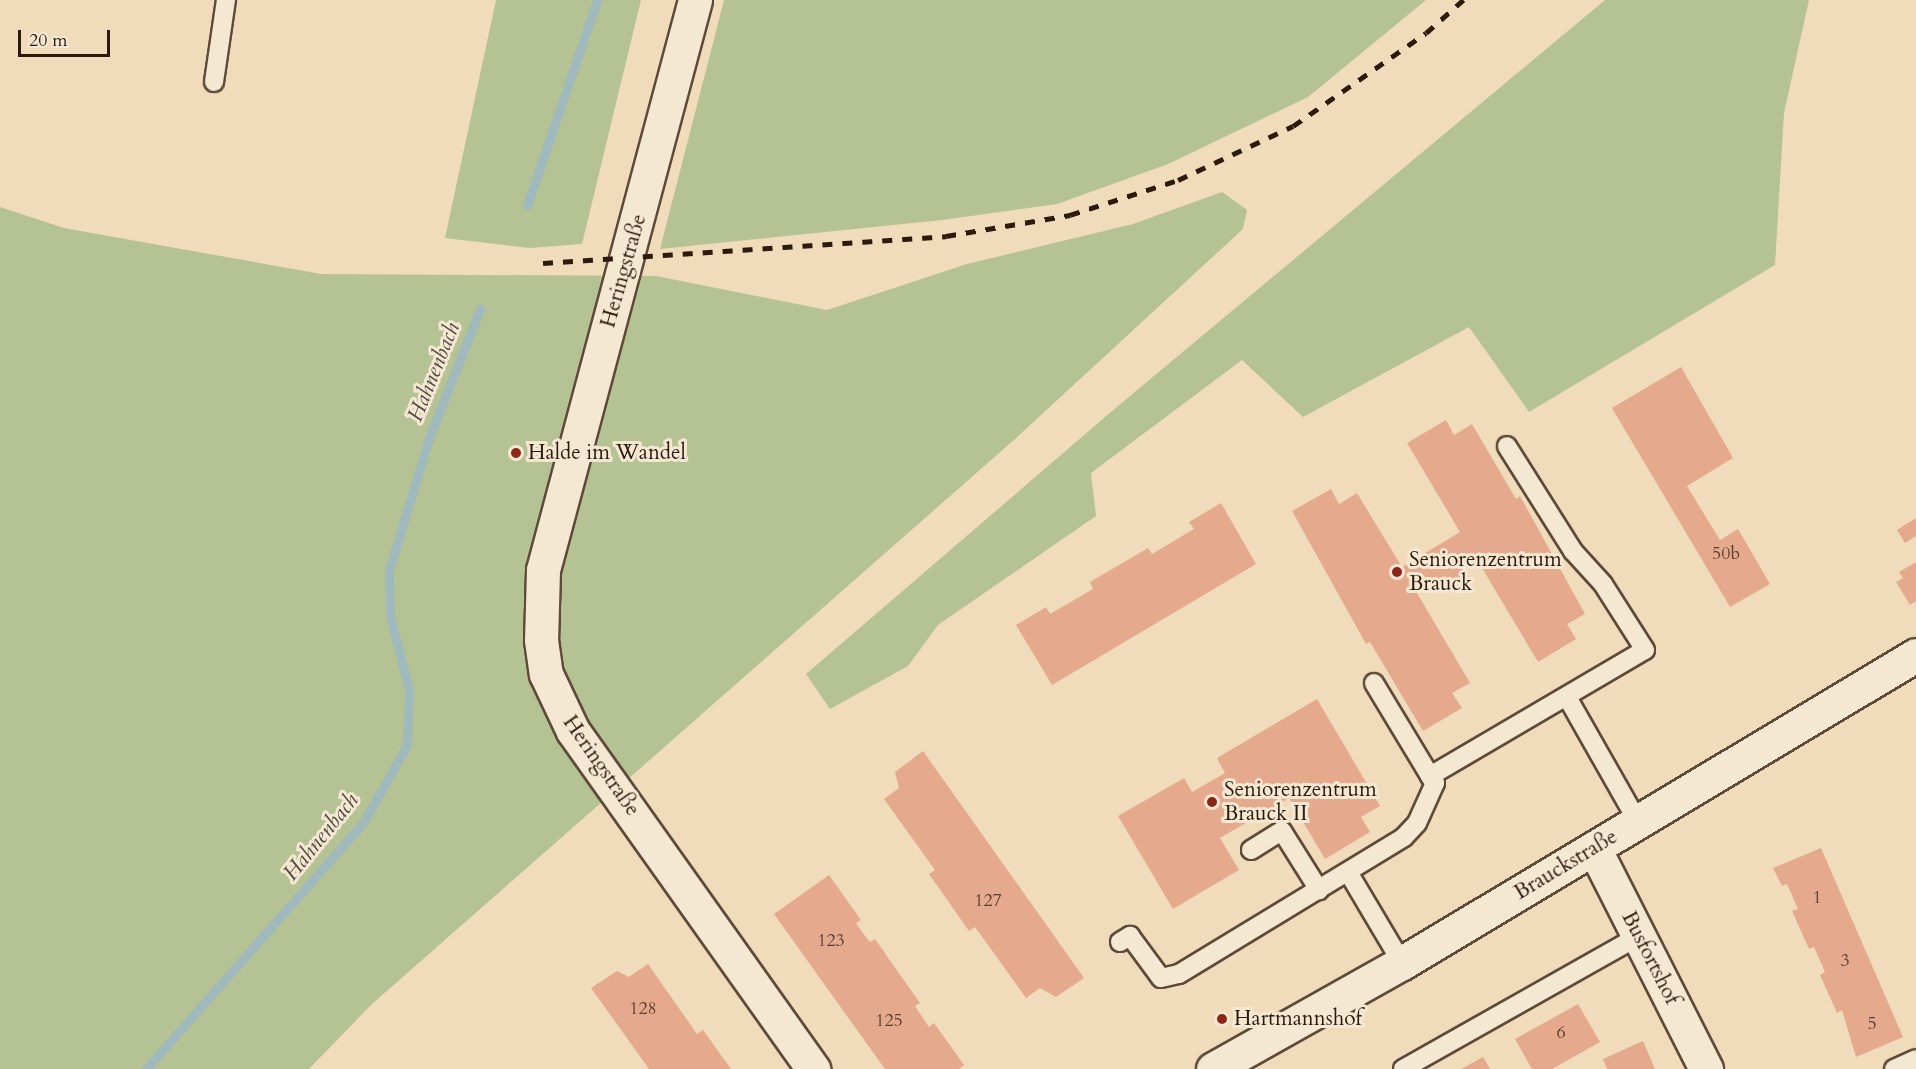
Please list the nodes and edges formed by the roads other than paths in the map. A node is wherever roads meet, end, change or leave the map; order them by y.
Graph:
1 (226, 0) edge
2 (695, 0) edge
3 (214, 82) dead end
4 (1507, 446) dead end
5 (1916, 655) edge
6 (1374, 683) dead end
7 (1567, 697) junction
8 (1430, 776) junction
9 (1638, 822) junction
10 (1594, 848) junction
11 (1251, 850) dead end
12 (1348, 872) junction
13 (1319, 890) junction
14 (1638, 936) junction
15 (1120, 942) dead end
16 (1402, 963) junction
17 (1916, 1059) edge
18 (813, 1069) edge
19 (1213, 1069) edge
20 (1403, 1069) edge
21 (1706, 1069) edge
22 (1894, 1069) edge

1 - 3 lane
2 - 18 street, Heringstraße
4 - 7 lane
5 - 9 street, Brauckstraße
6 - 8 lane
7 - 8 lane
7 - 9 lane
8 - 12 lane
9 - 10 street, Brauckstraße
10 - 14 street, Busfortshof
10 - 16 street, Brauckstraße
11 - 13 lane
12 - 13 lane
12 - 16 lane
13 - 15 lane
14 - 20 lane
14 - 21 street, Busfortshof
16 - 19 street, Brauckstraße
17 - 22 lane

